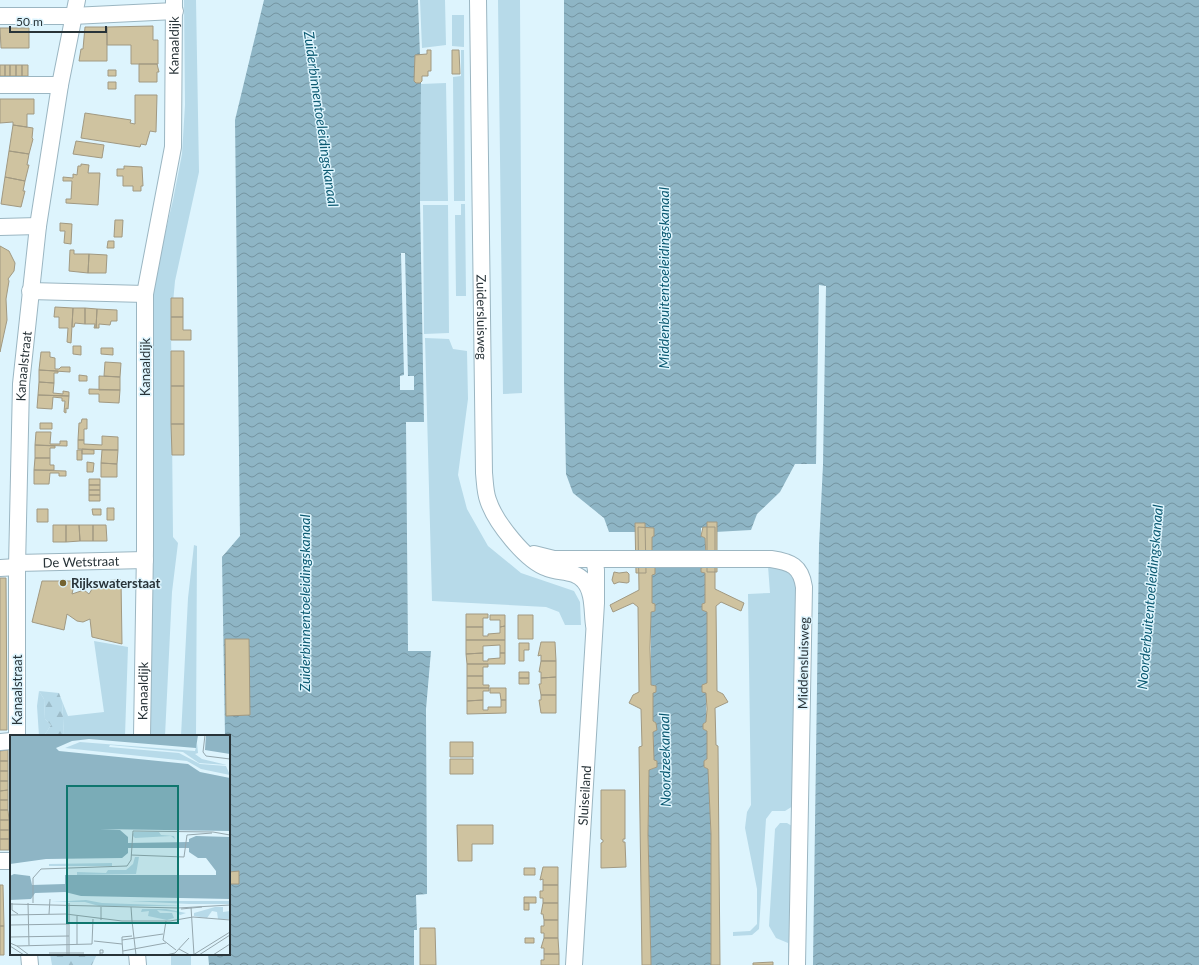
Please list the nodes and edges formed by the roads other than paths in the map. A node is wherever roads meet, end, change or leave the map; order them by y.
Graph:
1 (77, 0) edge
2 (478, 0) edge
3 (175, 5) edge
4 (0, 16) edge
5 (72, 16) junction
6 (60, 85) junction
7 (0, 86) edge
8 (38, 226) junction
9 (0, 227) edge
10 (30, 291) junction
11 (145, 294) junction
12 (526, 552) junction
13 (590, 559) junction
14 (145, 560) junction
15 (17, 565) junction
16 (0, 568) edge
17 (580, 577) junction
18 (594, 625) junction
19 (17, 735) edge
20 (142, 735) edge
21 (29, 955) edge
22 (30, 965) edge
23 (574, 965) edge
24 (796, 965) edge

1 - 5 street, Kanaalstraat
2 - 12 street, Zuidersluisweg
3 - 5 street
3 - 11 street, Kanaaldijk
4 - 5 street
5 - 6 street, Kanaalstraat
6 - 7 street
6 - 8 street, Kanaalstraat
8 - 9 street
8 - 10 street, Kanaalstraat
10 - 11 street
10 - 15 street, Kanaalstraat
11 - 14 street, Kanaaldijk
12 - 13 street
12 - 17 street
13 - 17 street
13 - 18 street, Sluiseiland
13 - 24 street, Middensluisweg
14 - 15 street, De Wetstraat
14 - 20 street, Kanaaldijk
15 - 16 street, De Wetstraat
15 - 19 street, Kanaalstraat
17 - 18 street, Sluiseiland
18 - 23 street, Sluiseiland
21 - 22 street

